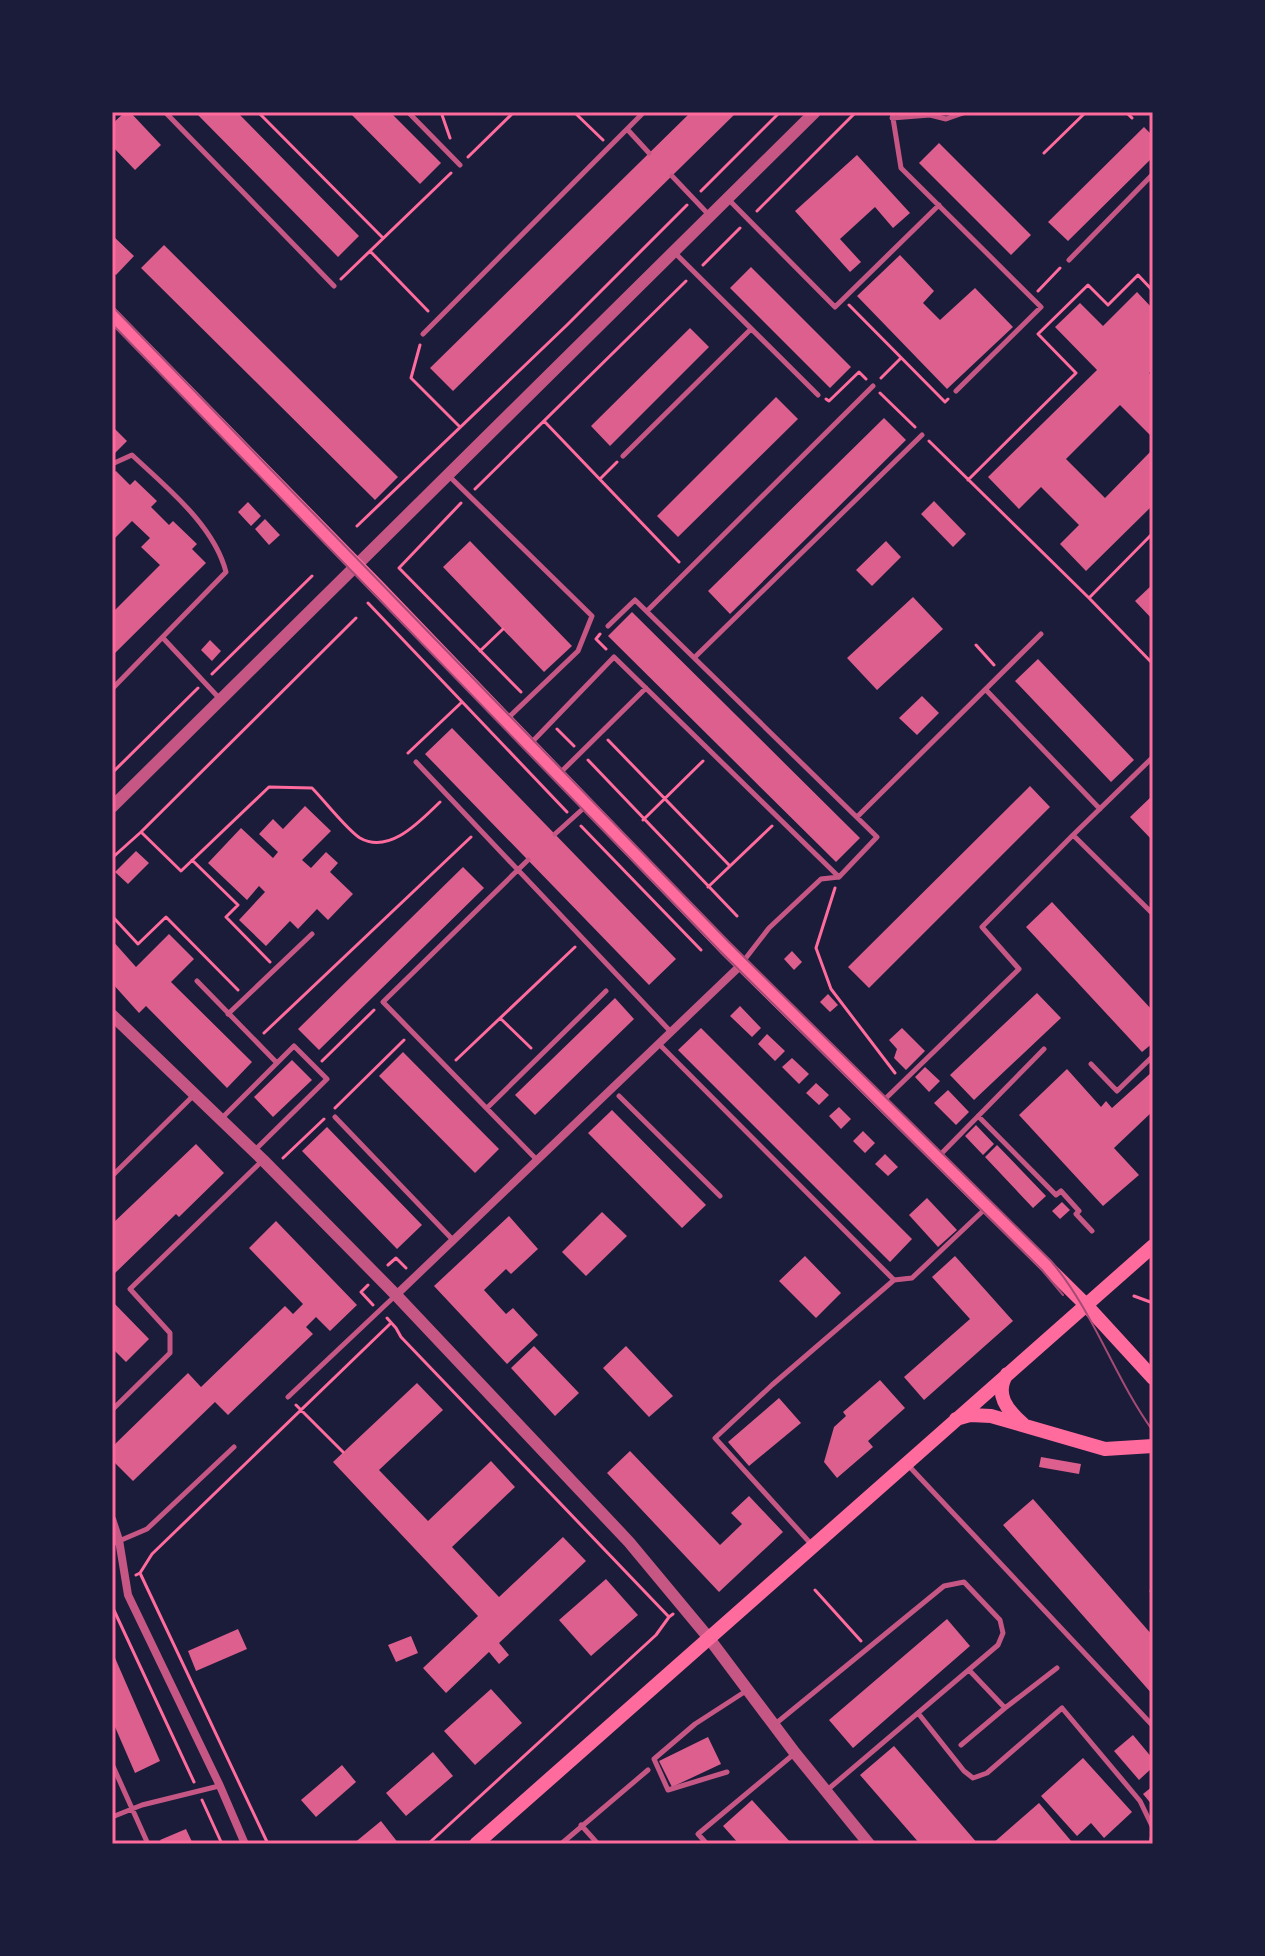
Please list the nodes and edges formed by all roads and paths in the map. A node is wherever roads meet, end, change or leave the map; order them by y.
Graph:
1 (165, 112) edge
2 (258, 112) edge
3 (408, 112) edge
4 (514, 112) edge
5 (574, 112) edge
6 (644, 112) edge
7 (780, 112) edge
8 (815, 112) edge
9 (856, 112) edge
10 (966, 112) edge
11 (1086, 112) edge
12 (1126, 112) edge
13 (892, 115) edge
14 (1132, 118) dead end
15 (627, 129) junction
16 (610, 147) junction
17 (649, 153) dead end
18 (1044, 153) dead end
19 (460, 165) junction
20 (1153, 174) edge
21 (672, 176) dead end
22 (694, 199) junction
23 (727, 199) junction
24 (939, 205) junction
25 (710, 216) junction
26 (749, 219) junction
27 (383, 238) junction
28 (370, 251) junction
29 (673, 251) junction
30 (1069, 260) joint
31 (695, 273) junction
32 (334, 286) joint
33 (1153, 291) edge
34 (1031, 297) junction
35 (843, 299) junction
36 (112, 315) edge
37 (437, 320) junction
38 (751, 329) junction
39 (423, 334) joint
40 (901, 358) junction
41 (873, 386) junction
42 (956, 391) joint
43 (818, 395) joint
44 (544, 421) junction
45 (460, 427) junction
46 (922, 435) junction
47 (623, 456) joint
48 (112, 464) edge
49 (447, 475) junction
50 (600, 479) junction
51 (968, 480) junction
52 (468, 495) junction
53 (357, 526) dead end
54 (1153, 533) edge
55 (356, 565) junction
56 (688, 570) junction
57 (1089, 598) junction
58 (368, 603) dead end
59 (648, 610) junction
60 (356, 618) dead end
61 (608, 626) joint
62 (503, 629) dead end
63 (1041, 634) dead end
64 (163, 638) junction
65 (976, 645) dead end
66 (480, 651) junction
67 (614, 657) junction
68 (695, 657) junction
69 (1153, 664) edge
70 (1002, 673) junction
71 (646, 688) junction
72 (112, 689) edge
73 (986, 690) junction
74 (528, 699) junction
75 (220, 700) junction
76 (462, 702) junction
77 (506, 721) junction
78 (551, 722) junction
79 (604, 736) dead end
80 (529, 744) junction
81 (711, 752) junction
82 (580, 753) junction
83 (1153, 757) edge
84 (416, 762) joint
85 (558, 775) junction
86 (447, 795) junction
87 (665, 799) junction
88 (587, 805) junction
89 (112, 807) edge
90 (1100, 809) junction
91 (857, 817) junction
92 (573, 818) junction
93 (779, 819) junction
94 (643, 820) junction
95 (479, 829) junction
96 (141, 832) junction
97 (555, 834) dead end
98 (1073, 835) junction
99 (112, 858) edge
100 (192, 860) junction
101 (528, 860) dead end
102 (730, 866) junction
103 (518, 869) junction
104 (839, 877) junction
105 (708, 887) junction
106 (1153, 914) edge
107 (112, 916) edge
108 (737, 916) dead end
109 (312, 934) dead end
110 (584, 939) junction
111 (701, 950) dead end
112 (742, 964) junction
113 (276, 968) junction
114 (197, 981) dead end
115 (606, 991) dead end
116 (245, 998) junction
117 (383, 1002) junction
118 (228, 1014) junction
119 (112, 1015) edge
120 (500, 1018) junction
121 (412, 1032) junction
122 (671, 1032) junction
123 (256, 1041) junction
124 (659, 1043) junction
125 (1044, 1049) dead end
126 (1153, 1056) edge
127 (539, 1057) junction
128 (277, 1063) junction
129 (1091, 1064) dead end
130 (315, 1067) junction
131 (447, 1068) junction
132 (902, 1082) junction
133 (194, 1095) junction
134 (619, 1096) dead end
135 (881, 1103) junction
136 (487, 1108) junction
137 (978, 1116) junction
138 (335, 1117) dead end
139 (220, 1120) junction
140 (258, 1156) junction
141 (938, 1158) junction
142 (537, 1160) junction
143 (279, 1162) dead end
144 (112, 1176) edge
145 (720, 1196) dead end
146 (987, 1207) junction
147 (1092, 1231) dead end
148 (453, 1240) junction
149 (1153, 1246) edge
150 (396, 1258) dead end
151 (388, 1266) dead end
152 (894, 1280) junction
153 (396, 1295) junction
154 (1134, 1296) dead end
155 (1153, 1303) edge
156 (1086, 1305) junction
157 (391, 1323) dead end
158 (396, 1328) dead end
159 (1014, 1367) junction
160 (1153, 1378) edge
161 (288, 1397) joint
162 (112, 1410) edge
163 (301, 1410) junction
164 (952, 1421) junction
165 (1029, 1429) junction
166 (1153, 1446) edge
167 (234, 1447) dead end
168 (343, 1452) dead end
169 (906, 1463) junction
170 (112, 1519) edge
171 (116, 1542) edge
172 (813, 1546) junction
173 (815, 1590) dead end
174 (112, 1606) edge
175 (682, 1606) junction
176 (669, 1617) junction
177 (708, 1637) junction
178 (868, 1648) junction
179 (1057, 1668) dead end
180 (969, 1670) junction
181 (747, 1690) junction
182 (1005, 1708) junction
183 (918, 1713) junction
184 (773, 1726) junction
185 (1153, 1726) edge
186 (961, 1745) dead end
187 (795, 1753) junction
188 (112, 1764) edge
189 (648, 1770) dead end
190 (727, 1772) dead end
191 (220, 1786) junction
192 (198, 1791) junction
193 (826, 1791) junction
194 (132, 1809) junction
195 (112, 1817) edge
196 (581, 1825) junction
197 (1153, 1830) edge
198 (148, 1844) edge
199 (222, 1844) edge
200 (245, 1844) edge
201 (268, 1844) edge
202 (428, 1844) edge
203 (476, 1844) edge
204 (561, 1844) edge
205 (598, 1844) edge
206 (707, 1844) edge
207 (869, 1844) edge
208 (1151, 1844) edge

1 - 32 lane
2 - 27 path
3 - 19 lane
4 - 19 path
5 - 16 path
6 - 15 lane
7 - 22 path
8 - 23 street
9 - 26 path
10 - 13 lane
11 - 18 path
12 - 14 path
13 - 24 lane
15 - 16 lane
15 - 17 lane
16 - 37 lane
19 - 27 path
20 - 30 lane
21 - 22 lane
22 - 25 lane
22 - 45 path
23 - 25 street
23 - 26 lane
24 - 34 lane
24 - 35 lane
25 - 29 street
26 - 31 path
26 - 35 lane
27 - 28 path
28 - 32 path
28 - 37 path
29 - 31 lane
29 - 49 street
30 - 34 path
31 - 38 lane
31 - 44 path
33 - 51 path
34 - 42 lane
35 - 40 path
36 - 55 main road
37 - 39 lane
38 - 43 lane
38 - 47 lane
39 - 45 path
40 - 41 path
40 - 42 path
41 - 43 path
41 - 46 path
41 - 56 lane
44 - 50 path
44 - 52 path
45 - 53 path
46 - 51 path
46 - 68 lane
47 - 50 path
48 - 64 lane
49 - 52 lane
49 - 55 street
50 - 56 path
51 - 57 path
52 - 66 path
52 - 74 lane
54 - 57 path
55 - 75 street
55 - 77 main road
56 - 59 lane
57 - 69 path
58 - 76 path
59 - 61 lane
59 - 68 lane
60 - 96 path
61 - 67 path
62 - 66 path
63 - 70 lane
64 - 72 lane
64 - 75 lane
65 - 70 path
66 - 74 path
67 - 71 lane
67 - 78 lane
68 - 91 lane
70 - 73 lane
71 - 81 lane
71 - 82 lane
73 - 90 lane
73 - 91 lane
74 - 77 lane
75 - 89 street
76 - 84 path
76 - 92 path
77 - 80 main road
78 - 80 lane
78 - 82 path
79 - 87 path
80 - 85 main road
81 - 87 path
81 - 93 lane
82 - 85 lane
82 - 94 path
83 - 90 lane
84 - 86 lane
85 - 88 main road
86 - 95 lane
86 - 100 path
87 - 94 path
87 - 102 path
88 - 92 lane
88 - 112 main road
90 - 98 lane
91 - 104 lane
92 - 97 lane
92 - 111 path
93 - 102 path
93 - 104 lane
94 - 105 path
95 - 103 lane
95 - 123 path
96 - 99 path
96 - 100 path
98 - 106 lane
98 - 132 lane
100 - 113 path
101 - 103 lane
102 - 105 path
103 - 110 lane
103 - 117 lane
104 - 112 lane
104 - 132 path
105 - 108 path
107 - 116 path
109 - 113 lane
110 - 120 path
110 - 122 lane
112 - 122 street
112 - 135 main road
113 - 116 lane
114 - 118 lane
115 - 127 lane
116 - 118 lane
117 - 121 lane
117 - 130 path
118 - 123 lane
119 - 133 street
120 - 127 path
120 - 131 path
121 - 131 lane
121 - 143 path
122 - 124 street
123 - 128 lane
124 - 142 street
124 - 152 lane
125 - 137 lane
126 - 129 lane
127 - 136 lane
128 - 130 lane
128 - 139 lane
130 - 140 lane
131 - 136 lane
132 - 135 lane
133 - 139 street
133 - 144 lane
134 - 145 lane
135 - 141 main road
136 - 142 lane
137 - 141 lane
137 - 147 lane
138 - 148 lane
139 - 140 street
140 - 153 street
140 - 162 lane
141 - 146 main road
142 - 148 street
146 - 152 lane
146 - 156 main road
148 - 153 street
149 - 156 main road
150 - 151 path
152 - 172 lane
153 - 161 lane
153 - 175 street
154 - 155 path
156 - 159 main road
156 - 160 main road
157 - 163 path
158 - 176 path
159 - 164 main road
159 - 165 main road
161 - 163 path
163 - 168 path
163 - 201 path
164 - 165 main road
164 - 169 main road
165 - 166 main road
167 - 171 lane
169 - 172 main road
169 - 185 lane
170 - 171 street
171 - 191 street
172 - 177 main road
173 - 178 path
174 - 192 path
175 - 176 path
175 - 177 street
176 - 202 path
177 - 181 street
177 - 203 main road
178 - 180 lane
178 - 184 lane
179 - 182 lane
180 - 182 lane
180 - 183 lane
181 - 184 street
181 - 190 lane
182 - 186 lane
183 - 193 lane
183 - 197 lane
184 - 187 street
187 - 193 street
187 - 206 lane
188 - 194 lane
189 - 196 lane
191 - 192 lane
191 - 200 street
192 - 194 lane
192 - 199 path
193 - 207 street
194 - 195 lane
194 - 198 lane
196 - 204 lane
196 - 205 lane
197 - 208 lane

